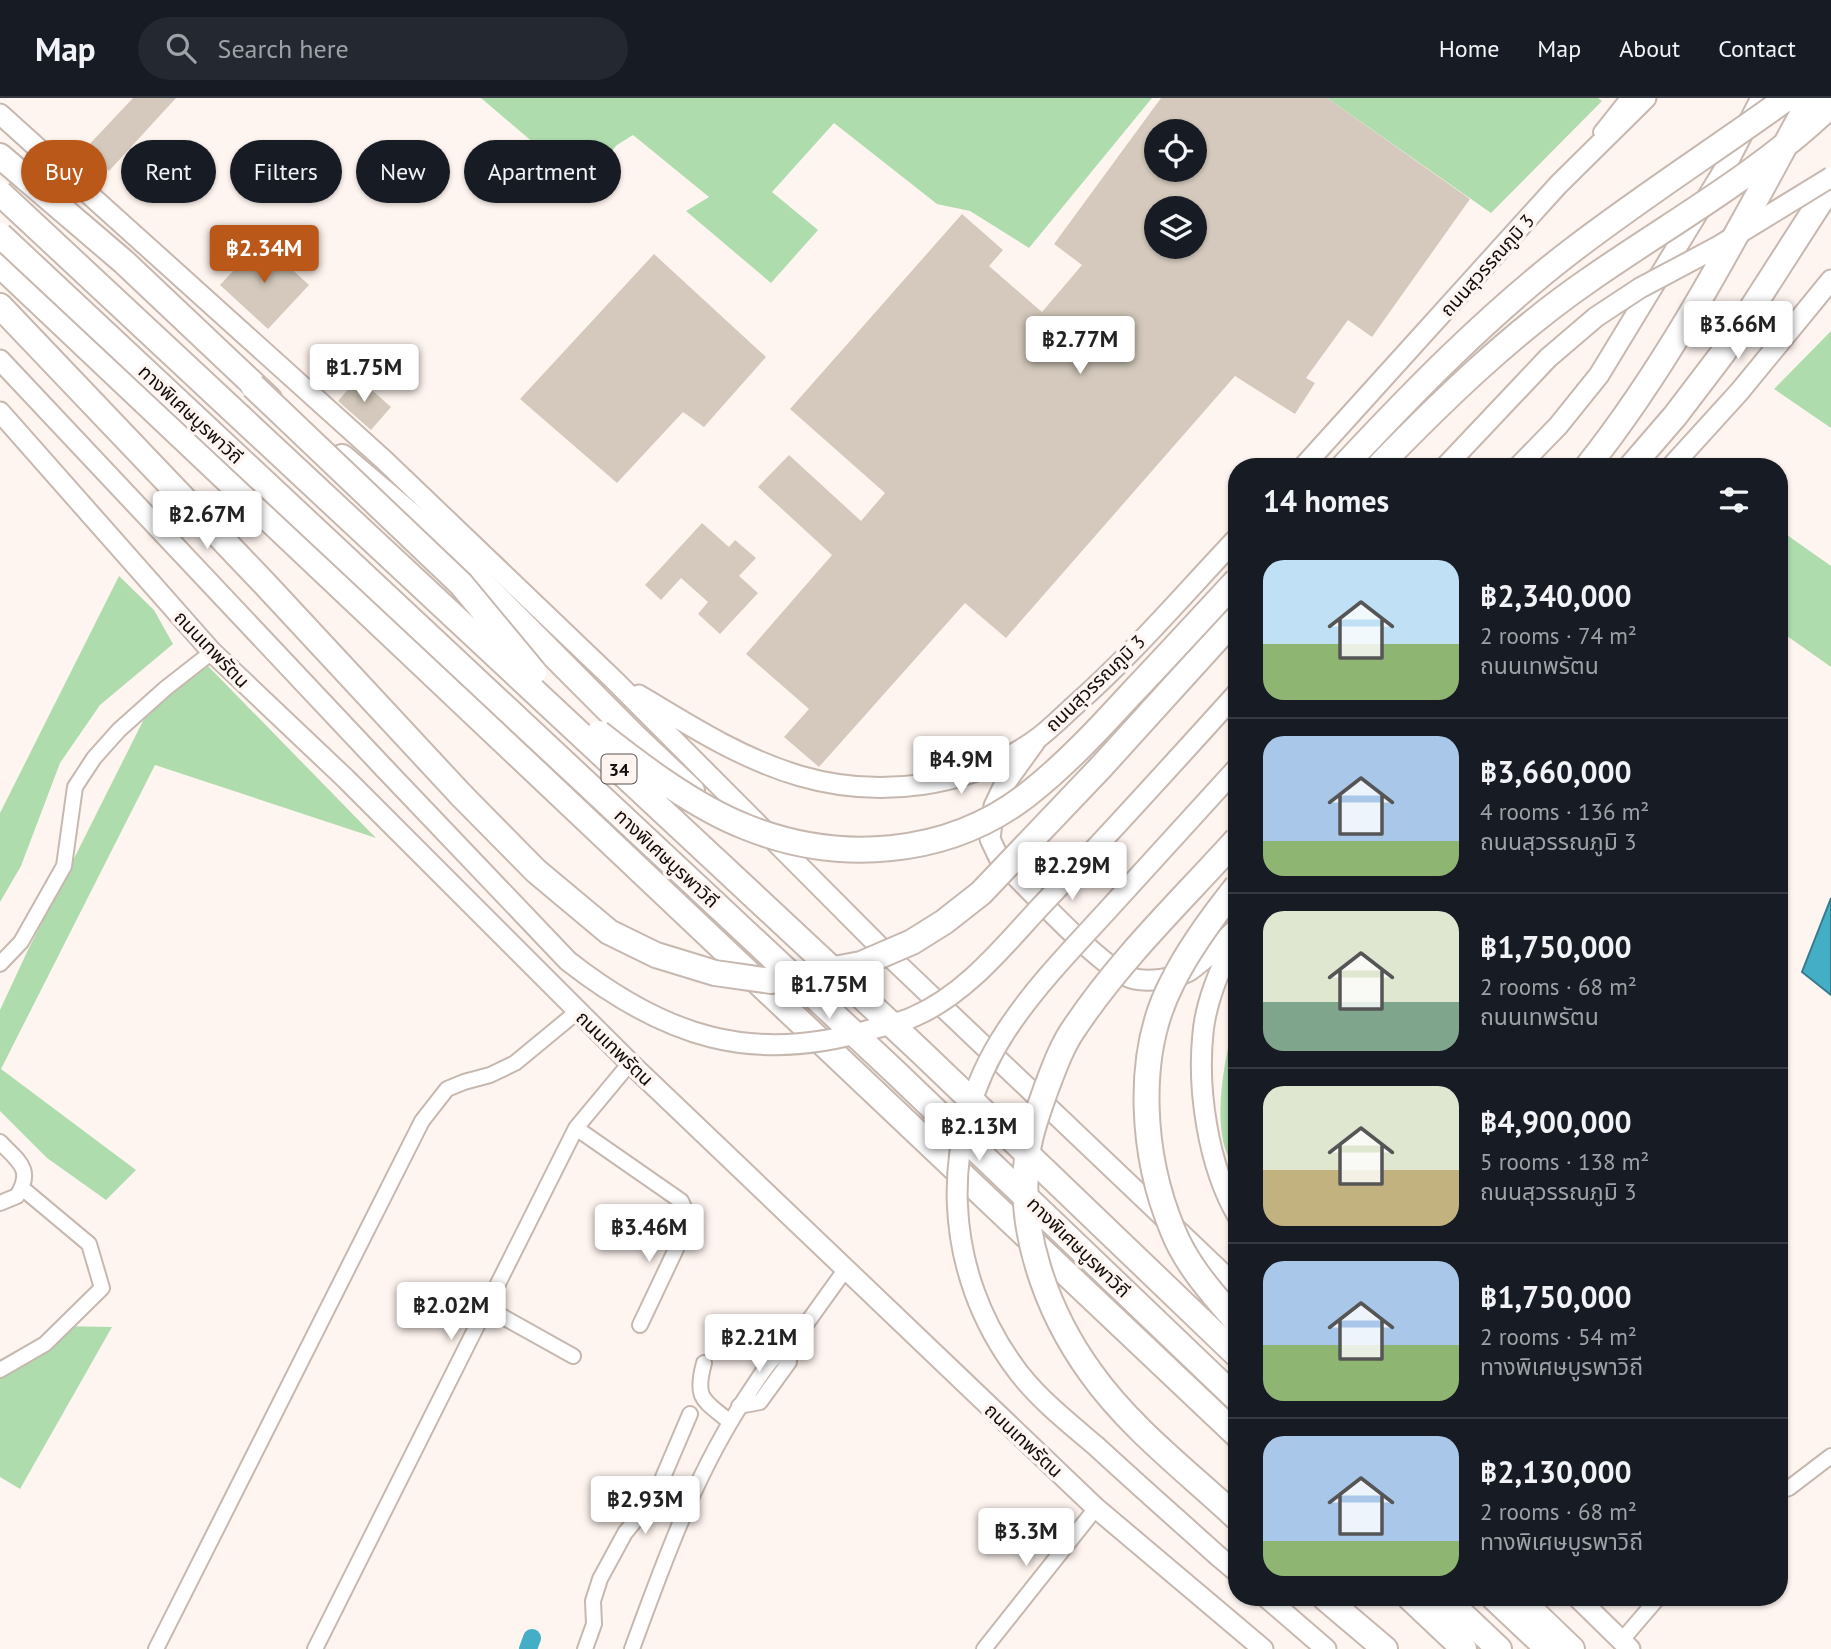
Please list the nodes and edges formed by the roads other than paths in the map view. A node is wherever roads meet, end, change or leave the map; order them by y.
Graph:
1 (1628, 98) edge
2 (1646, 98) edge
3 (1761, 98) edge
4 (1787, 98) edge
5 (1811, 98) edge
6 (1831, 105) edge
7 (0, 114) edge
8 (0, 156) edge
9 (1831, 177) edge
10 (0, 183) edge
11 (1558, 185) junction
12 (1831, 185) edge
13 (0, 193) edge
14 (0, 235) edge
15 (0, 265) edge
16 (1827, 285) edge
17 (0, 306) edge
18 (0, 360) edge
19 (0, 412) edge
20 (1311, 458) edge
21 (1352, 458) edge
22 (1387, 458) edge
23 (1454, 458) edge
24 (1527, 458) edge
25 (1593, 458) edge
26 (1639, 458) edge
27 (1679, 458) edge
28 (1228, 548) edge
29 (1228, 590) edge
30 (1228, 627) edge
31 (212, 652) junction
32 (614, 680) junction
33 (1228, 703) edge
34 (1038, 738) junction
35 (1228, 778) edge
36 (1228, 849) edge
37 (1228, 898) edge
38 (1228, 938) edge
39 (1228, 954) edge
40 (0, 964) edge
41 (578, 1011) junction
42 (630, 1063) junction
43 (576, 1128) junction
44 (0, 1142) edge
45 (22, 1188) junction
46 (1228, 1192) edge
47 (0, 1203) edge
48 (845, 1270) junction
49 (1228, 1278) edge
50 (487, 1308) junction
51 (1228, 1312) edge
52 (640, 1325) dead end
53 (1228, 1346) edge
54 (1228, 1346) edge
55 (573, 1356) dead end
56 (704, 1363) dead end
57 (0, 1370) edge
58 (1228, 1390) edge
59 (690, 1414) dead end
60 (730, 1422) junction
61 (1228, 1425) edge
62 (1831, 1456) edge
63 (1788, 1488) edge
64 (1096, 1508) junction
65 (1228, 1510) edge
66 (1228, 1564) edge
67 (1276, 1606) edge
68 (1334, 1606) edge
69 (1418, 1606) edge
70 (1454, 1606) edge
71 (1500, 1606) edge
72 (1527, 1606) edge
73 (1586, 1606) edge
74 (1653, 1606) edge
75 (1626, 1645) edge
76 (156, 1649) edge
77 (315, 1649) edge
78 (585, 1649) edge
79 (632, 1649) edge
80 (984, 1649) edge
81 (1263, 1649) edge
82 (1326, 1649) edge
83 (1385, 1649) edge
84 (1464, 1649) edge
85 (1499, 1649) edge
86 (1546, 1649) edge
87 (1572, 1649) edge

1 - 11 street
2 - 11 main road, ถนนสุวรรณภูมิ 3
3 - 24 main road
4 - 21 highway, bridge
5 - 25 highway, bridge
6 - 22 highway, bridge
7 - 32 main road
8 - 29 highway, bridge
9 - 23 main road, bridge
10 - 53 highway, 34
11 - 20 main road, ถนนสุวรรณภูมิ 3
12 - 26 highway
13 - 54 highway, ทางพิเศษบูรพาวิถี, bridge
14 - 58 highway, ทางพิเศษบูรพาวิถี, bridge
15 - 61 highway
16 - 27 main road
17 - 30 highway, bridge
18 - 33 main road, bridge
19 - 31 main road, ถนนเทพรัตน
28 - 34 main road, ถนนสุวรรณภูมิ 3
31 - 40 street
31 - 41 main road, ถนนเทพรัตน
32 - 34 main road, ถนนสุวรรณภูมิ 3
32 - 49 main road
34 - 38 main road
35 - 66 main road, bridge
36 - 65 highway, bridge
37 - 51 highway, bridge
39 - 46 main road
41 - 42 main road, ถนนเทพรัตน
41 - 76 street
42 - 43 street
42 - 48 main road, ถนนเทพรัตน
43 - 50 street
43 - 52 street
44 - 45 street
45 - 47 street
45 - 57 street
48 - 60 street
48 - 64 main road, ถนนเทพรัตน
50 - 55 street
50 - 77 street
56 - 60 street
59 - 78 street
60 - 79 street
62 - 63 street
64 - 80 street
64 - 81 main road, ถนนเทพรัตน
67 - 82 main road
68 - 83 highway
69 - 84 highway
70 - 85 highway
71 - 86 highway
72 - 87 highway
73 - 75 main road
74 - 75 street

